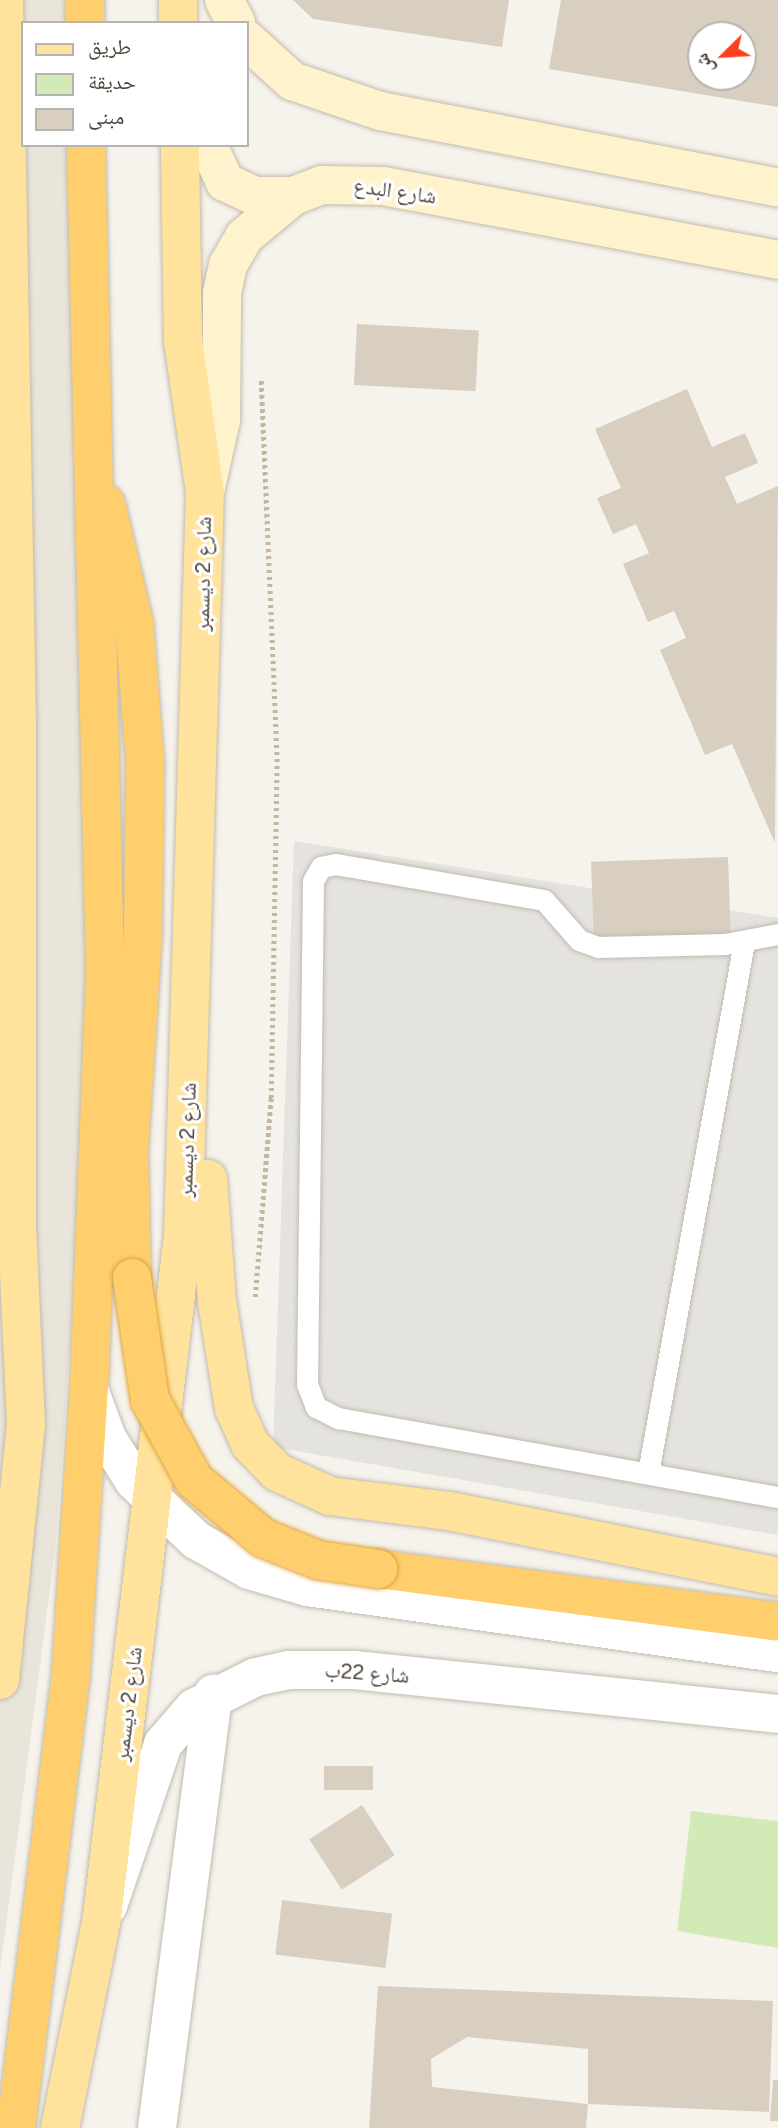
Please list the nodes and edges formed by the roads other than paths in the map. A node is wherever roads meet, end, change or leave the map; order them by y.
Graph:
1 (4, 0) edge
2 (85, 0) edge
3 (178, 0) edge
4 (224, 0) edge
5 (85, 21) edge
6 (178, 21) edge
7 (235, 21) edge
8 (248, 41) edge
9 (2, 51) edge
10 (248, 79) edge
11 (292, 80) junction
12 (86, 147) edge
13 (180, 147) edge
14 (209, 147) edge
15 (778, 187) edge
16 (293, 196) junction
17 (778, 260) edge
18 (90, 458) junction
19 (205, 492) junction
20 (9, 716) edge
21 (778, 934) edge
22 (744, 942) junction
23 (191, 1060) junction
24 (9, 1171) edge
25 (89, 1389) junction
26 (648, 1473) junction
27 (778, 1497) edge
28 (152, 1500) junction
29 (778, 1577) edge
30 (778, 1622) edge
31 (778, 1653) edge
32 (0, 1680) edge
33 (214, 1694) junction
34 (778, 1714) edge
35 (102, 1917) junction
36 (16, 2128) edge
37 (60, 2128) edge
38 (157, 2128) edge

1 - 9 main road
2 - 5 highway
3 - 6 main road
4 - 7 main road
8 - 11 main road
9 - 20 main road
10 - 11 main road
11 - 15 main road
12 - 18 highway
13 - 19 main road, شارع 2 ديسمبر
14 - 16 main road
16 - 17 main road, شارع البدع
16 - 19 main road, شارع البدع
18 - 25 highway
18 - 30 highway, bridge
19 - 23 main road, شارع 2 ديسمبر
20 - 24 main road
21 - 22 lane
22 - 26 lane
22 - 26 lane
23 - 28 main road, شارع 2 ديسمبر
23 - 29 main road
24 - 32 main road
25 - 28 street
25 - 36 highway
26 - 27 lane
28 - 31 street
28 - 35 main road, شارع 2 ديسمبر
33 - 34 street, شارع 22ب
33 - 35 street, شارع 22ب
33 - 38 street
35 - 37 main road, شارع 2 ديسمبر

